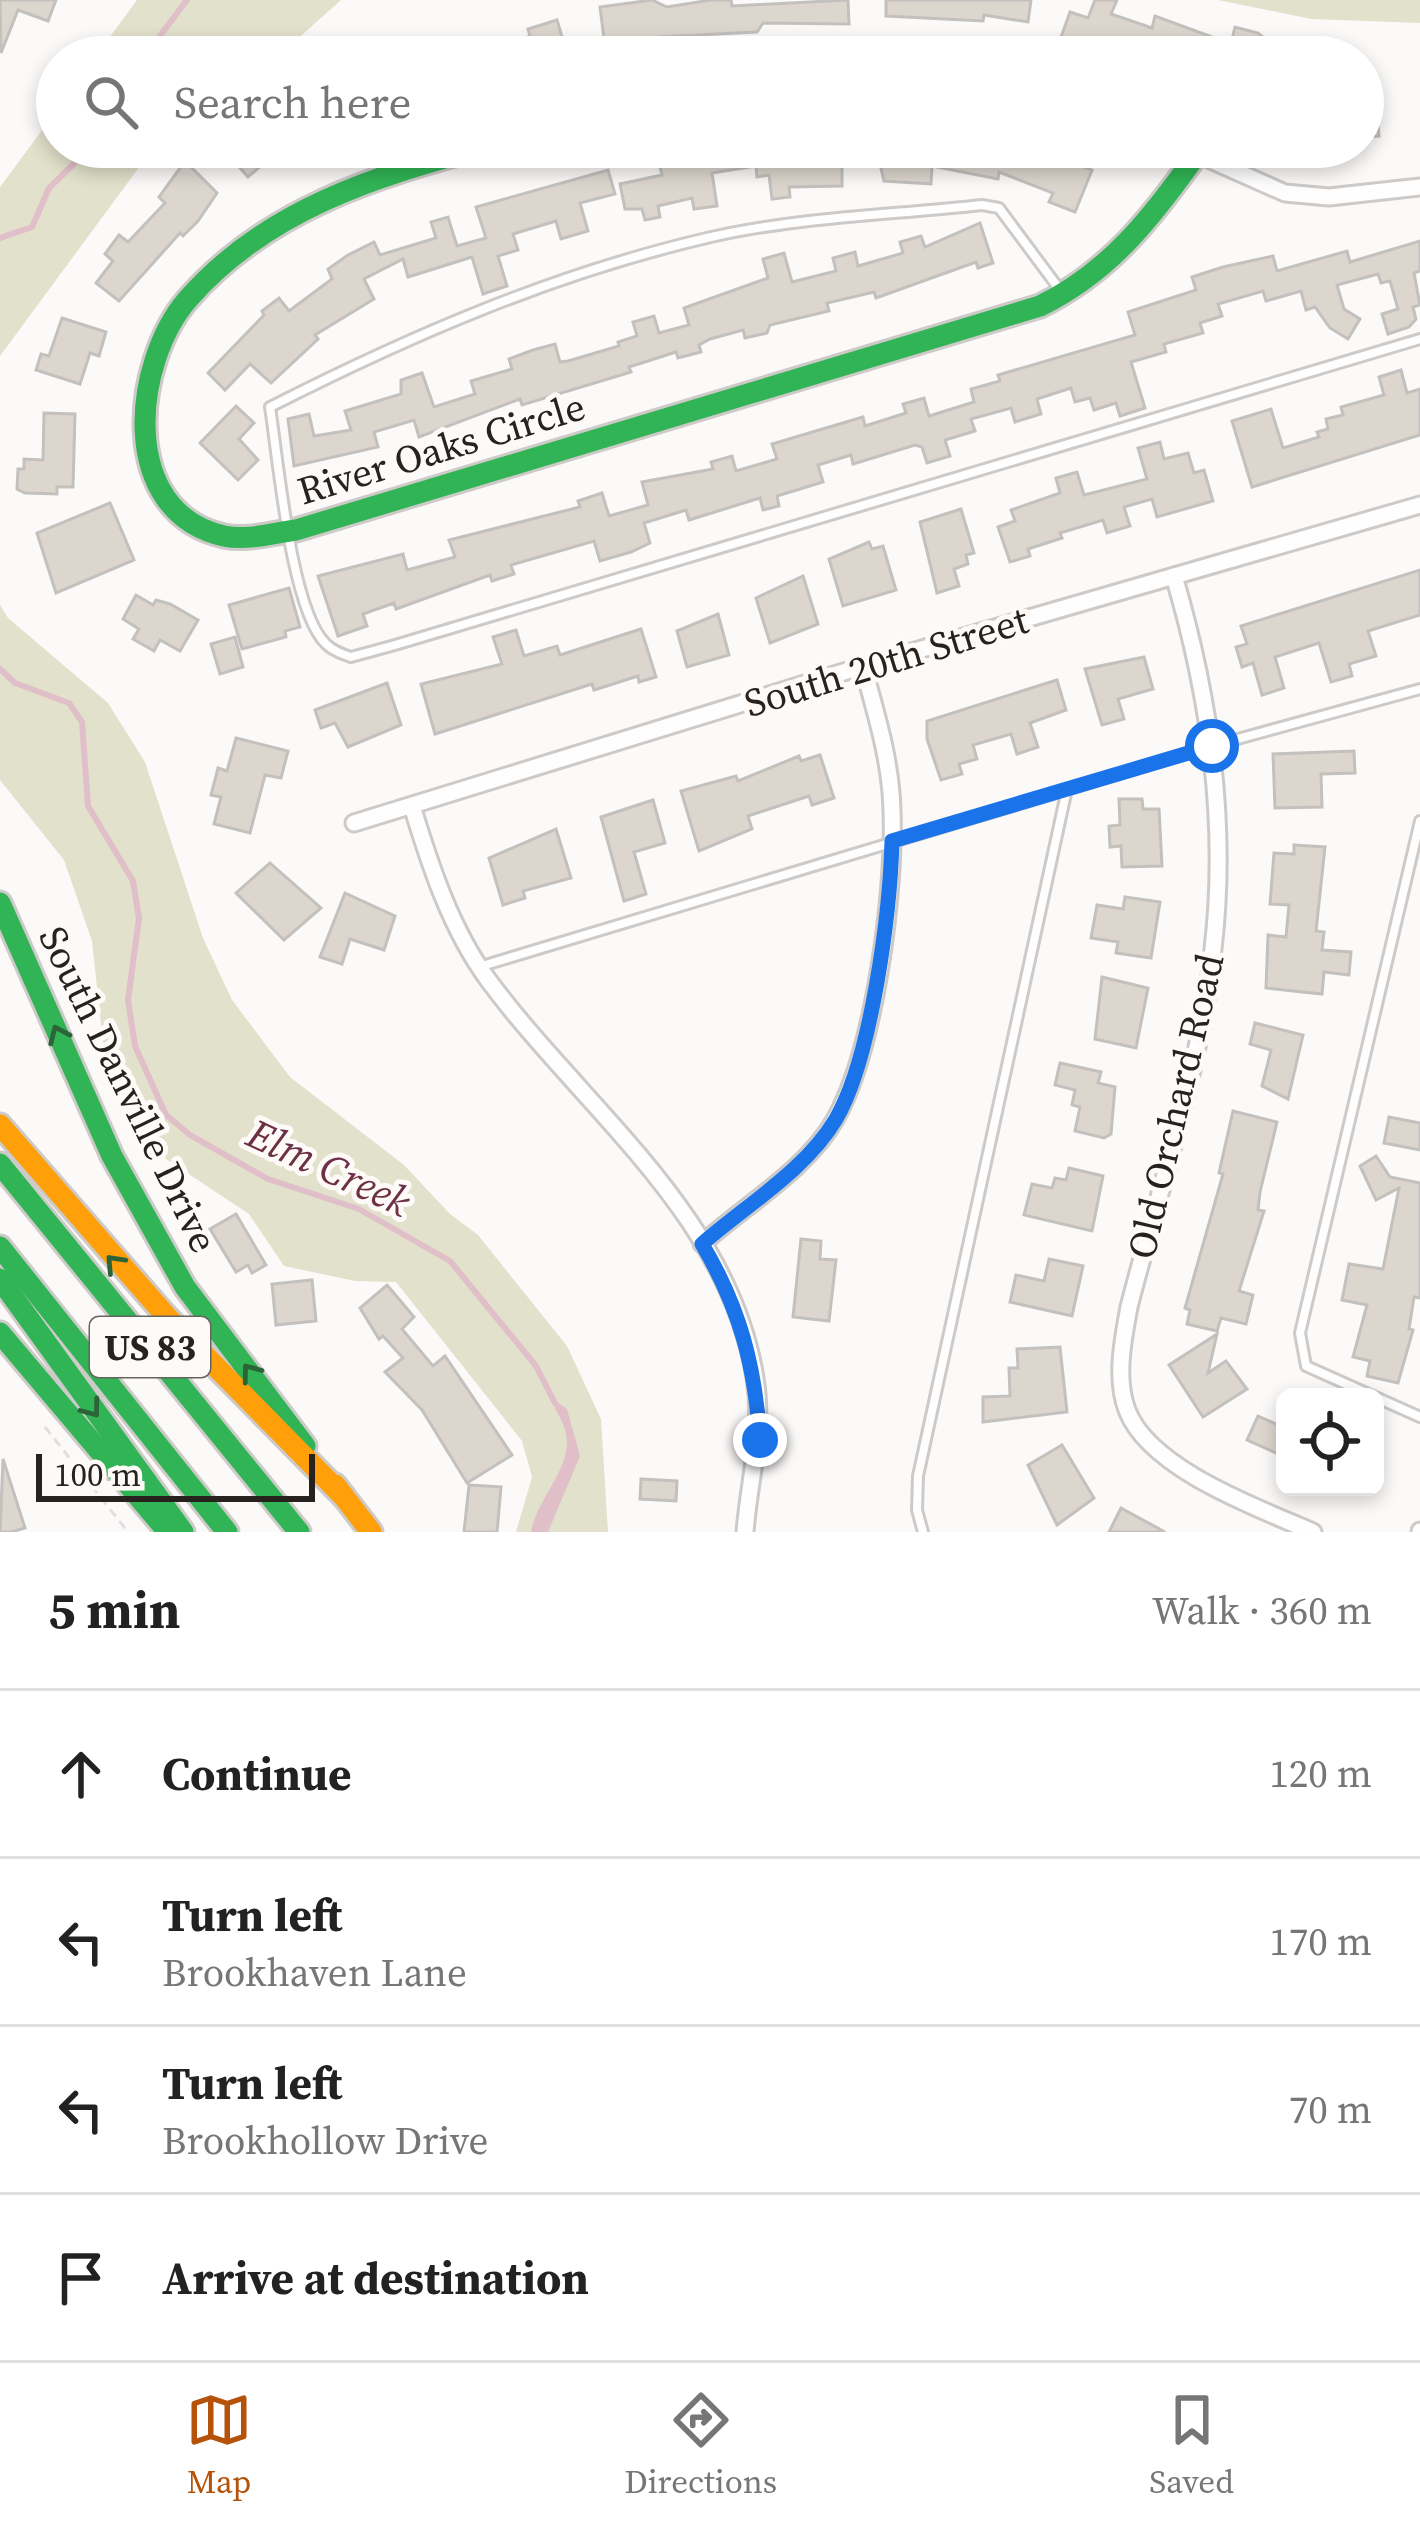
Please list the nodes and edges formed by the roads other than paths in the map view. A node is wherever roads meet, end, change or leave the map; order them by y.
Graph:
1 (410, 168) edge
2 (1178, 168) edge
3 (1227, 168) edge
4 (1420, 187) edge
5 (1064, 296) junction
6 (1420, 339) edge
7 (1420, 505) edge
8 (288, 531) junction
9 (1174, 577) junction
10 (863, 667) junction
11 (1420, 689) edge
12 (1212, 746) junction
13 (1067, 789) junction
14 (412, 806) junction
15 (1420, 821) edge
16 (353, 824) dead end
17 (892, 841) junction
18 (0, 903) edge
19 (480, 967) junction
20 (0, 1125) edge
21 (0, 1164) edge
22 (702, 1244) junction
23 (0, 1247) edge
24 (0, 1280) edge
25 (0, 1334) edge
26 (1420, 1417) edge
27 (343, 1496) junction
28 (168, 1532) edge
29 (183, 1532) edge
30 (227, 1532) edge
31 (299, 1532) edge
32 (371, 1532) edge
33 (745, 1532) edge
34 (922, 1532) edge
35 (1313, 1532) edge

1 - 8 main road, River Oaks Circle
2 - 5 main road, River Oaks Circle
3 - 4 street
5 - 8 main road, River Oaks Circle
5 - 8 lane
6 - 8 lane
7 - 9 street, South 20th Street
9 - 10 street, South 20th Street
9 - 12 street, Old Orchard Road
10 - 14 street, South 20th Street
10 - 17 street
11 - 12 lane
12 - 13 lane
12 - 35 street, Old Orchard Road
13 - 17 lane
13 - 34 lane
14 - 16 street, South 20th Street
14 - 19 street
15 - 26 lane
17 - 19 lane
17 - 22 street
27 -> 18 main road, South Danville Drive
19 - 22 street
27 -> 20 main road
21 - 31 main road, US 83
22 - 33 street
23 - 30 main road, US 83
24 -> 29 main road
25 - 28 main road
27 - 32 main road, South Danville Drive

